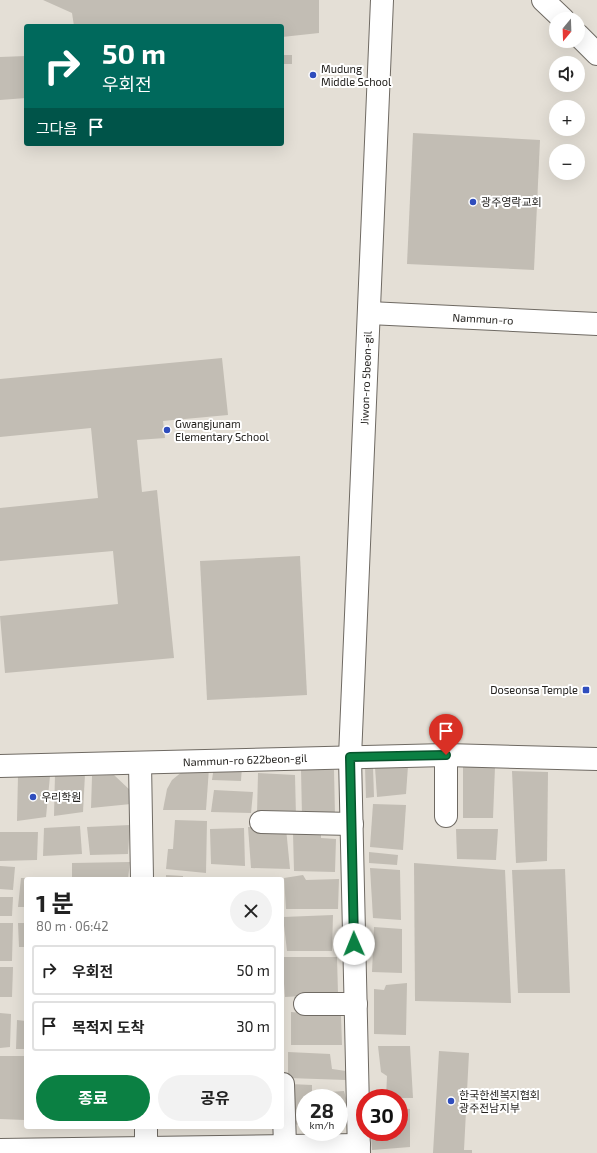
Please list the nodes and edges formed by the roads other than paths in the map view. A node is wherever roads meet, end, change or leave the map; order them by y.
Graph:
1 (382, 0) edge
2 (543, 0) edge
3 (556, 12) edge
4 (585, 42) edge
5 (597, 54) edge
6 (369, 313) junction
7 (597, 324) edge
8 (446, 755) junction
9 (350, 757) junction
10 (597, 759) edge
11 (140, 763) junction
12 (0, 766) edge
13 (446, 816) dead end
14 (261, 822) dead end
15 (352, 824) junction
16 (142, 877) edge
17 (304, 1004) dead end
18 (356, 1004) junction
19 (284, 1115) edge
20 (146, 1143) edge
21 (285, 1146) junction
22 (359, 1149) edge
23 (0, 1150) edge

1 - 6 street, Jiwon-ro 5beon-gil
2 - 3 street
4 - 5 street
6 - 7 street, Nammun-ro
6 - 9 street, Jiwon-ro 5beon-gil
8 - 9 street, Nammun-ro 622beon-gil
8 - 10 street, Nammun-ro 622beon-gil
8 - 13 street
9 - 11 street, Nammun-ro 622beon-gil
9 - 15 street
11 - 12 street, Nammun-ro 622beon-gil
11 - 16 street
14 - 15 street
15 - 18 street
17 - 18 street
18 - 22 street
19 - 21 street
20 - 21 street
20 - 23 street
21 - 22 street

